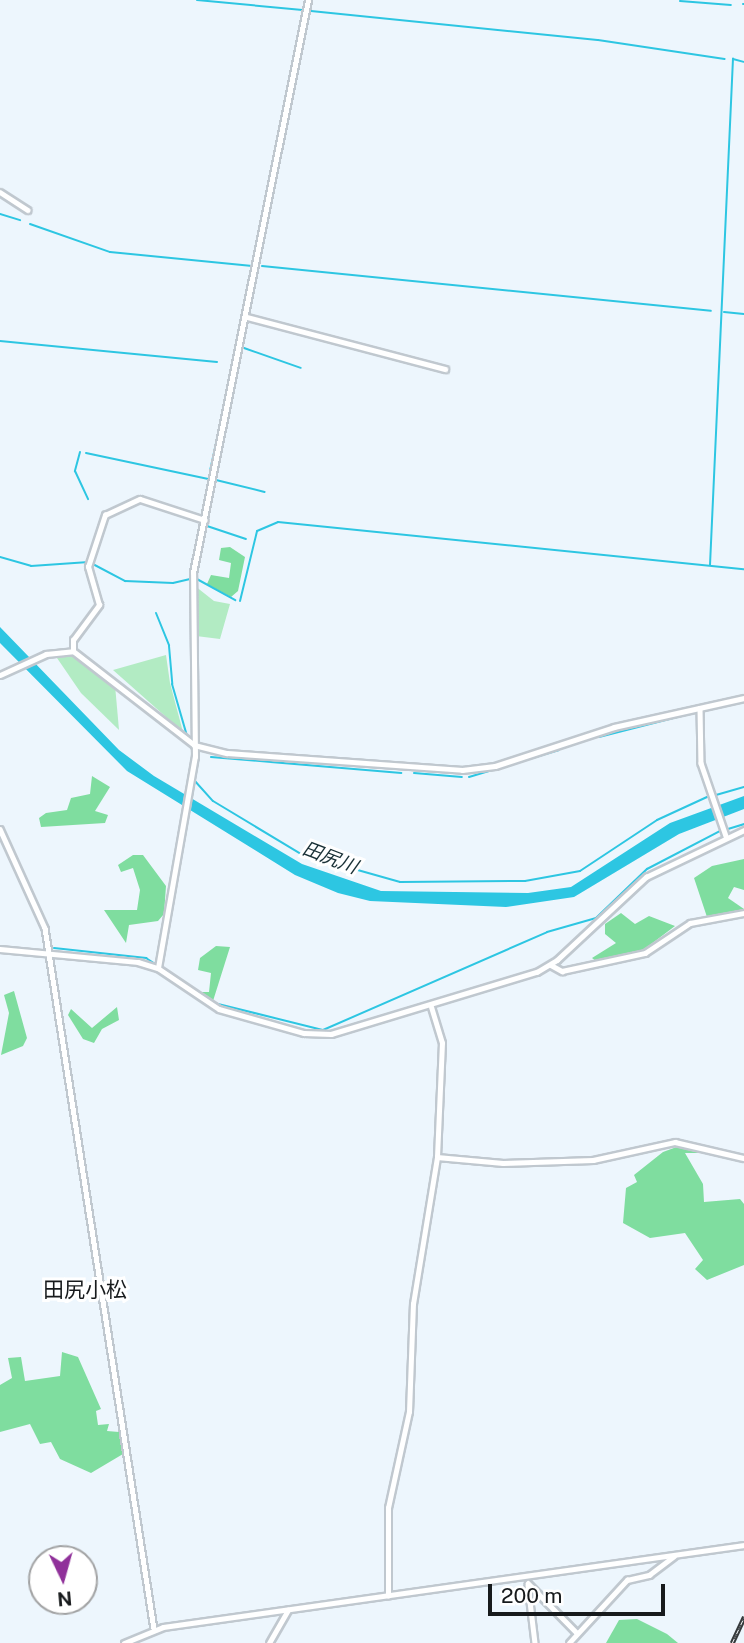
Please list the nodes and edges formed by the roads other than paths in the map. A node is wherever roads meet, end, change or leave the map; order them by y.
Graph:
1 (308, 0) edge
2 (0, 192) edge
3 (28, 210) dead end
4 (247, 317) junction
5 (445, 369) dead end
6 (205, 520) junction
7 (73, 651) junction
8 (0, 675) edge
9 (744, 698) edge
10 (699, 706) junction
11 (194, 745) junction
12 (0, 829) edge
13 (744, 830) edge
14 (726, 835) junction
15 (744, 913) edge
16 (0, 949) edge
17 (50, 953) junction
18 (551, 965) junction
19 (158, 966) junction
20 (431, 1008) junction
21 (437, 1157) junction
22 (744, 1158) edge
23 (744, 1545) edge
24 (674, 1556) junction
25 (527, 1580) junction
26 (388, 1597) junction
27 (288, 1610) junction
28 (154, 1629) junction
29 (576, 1632) junction
30 (124, 1643) edge
31 (269, 1643) edge
32 (535, 1643) edge
33 (569, 1643) edge

1 - 4 street
2 - 3 street
4 - 5 street
4 - 6 street
6 - 7 street
6 - 11 street
7 - 8 street
7 - 11 street
9 - 10 street
10 - 11 street
10 - 14 street
11 - 19 street
12 - 17 street
13 - 14 street
14 - 18 street
15 - 18 street
16 - 17 street
17 - 19 street
17 - 28 street
18 - 20 street
19 - 20 street
20 - 21 street
21 - 22 street
21 - 26 street
23 - 24 street
24 - 25 street
24 - 29 street
25 - 26 street
25 - 29 street
25 - 32 street
26 - 27 street
27 - 28 street
27 - 31 street
28 - 30 street
29 - 33 street

